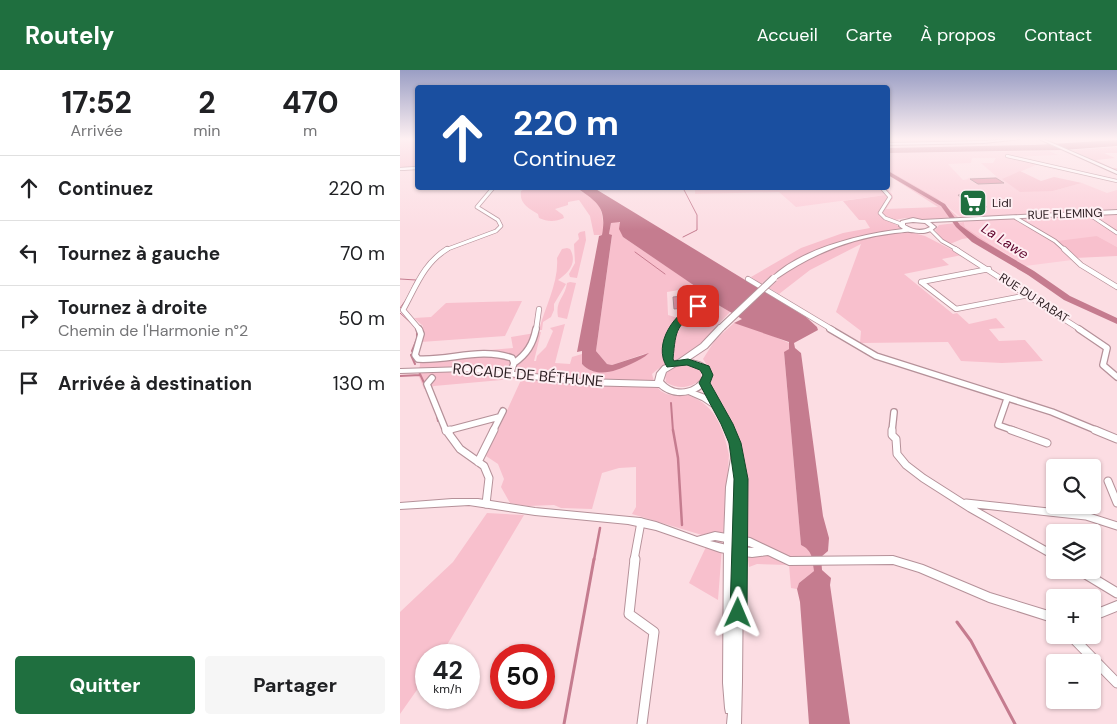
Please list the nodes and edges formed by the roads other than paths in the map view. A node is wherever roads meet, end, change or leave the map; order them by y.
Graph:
1 (1066, 170) edge
2 (1117, 181) edge
3 (491, 190) edge
4 (884, 190) edge
5 (1117, 213) edge
6 (1090, 215) junction
7 (1016, 218) junction
8 (960, 220) junction
9 (923, 221) junction
10 (950, 221) junction
11 (903, 224) junction
12 (932, 228) junction
13 (910, 230) junction
14 (1117, 233) edge
15 (882, 234) junction
16 (989, 269) junction
17 (748, 279) dead end
18 (1117, 287) edge
19 (1028, 294) junction
20 (698, 306) dead end
21 (539, 309) dead end
22 (722, 327) joint
23 (704, 346) junction
24 (681, 362) junction
25 (514, 363) junction
26 (671, 364) junction
27 (701, 365) junction
28 (400, 371) edge
29 (510, 372) junction
30 (659, 374) junction
31 (1117, 376) edge
32 (432, 378) dead end
33 (626, 382) junction
34 (704, 383) junction
35 (660, 384) junction
36 (689, 391) junction
37 (1007, 399) junction
38 (718, 408) junction
39 (894, 412) dead end
40 (446, 431) junction
41 (1117, 439) edge
42 (735, 443) junction
43 (1047, 443) dead end
44 (478, 462) junction
45 (1108, 481) dead end
46 (1117, 502) edge
47 (964, 503) junction
48 (486, 504) junction
49 (400, 506) edge
50 (641, 522) junction
51 (1117, 526) edge
52 (734, 546) junction
53 (1046, 551) edge
54 (1094, 579) edge
55 (1117, 593) edge
56 (1117, 606) edge
57 (1101, 612) edge
58 (1046, 615) edge
59 (1079, 644) edge
60 (1117, 683) edge
61 (642, 724) edge
62 (733, 724) edge

1 - 2 street
3 - 25 street
4 - 11 street
5 - 6 main road, RUE FLEMING
5 - 8 main road, RUE FLEMING
6 - 7 main road, RUE FLEMING
6 - 14 street
7 - 8 main road, RUE FLEMING
7 - 18 street
8 - 10 main road, RUE FLEMING
9 - 10 main road, RUE FLEMING
9 - 11 main road
9 - 12 main road
10 - 12 main road, RUE FLEMING
11 - 13 main road
11 - 15 main road
12 - 13 main road
12 - 16 street, RUE DU RABAT
13 - 15 main road
15 - 22 main road, bridge
16 - 19 street, RUE DU RABAT
16 - 19 street
17 - 37 street
19 - 31 street, RUE DU RABAT
20 - 26 street
21 - 25 street
22 - 23 main road
23 - 24 main road
23 - 27 main road
24 - 26 main road
24 - 27 main road
25 - 29 street
26 - 30 main road
27 - 34 main road
28 - 29 main road, ROCADE DE BÉTHUNE
29 - 33 main road, ROCADE DE BÉTHUNE
30 - 33 main road, ROCADE DE BÉTHUNE
30 - 35 main road
32 - 40 street
33 - 35 main road, ROCADE DE BÉTHUNE
34 - 36 main road
34 - 38 main road
35 - 36 main road
36 - 38 main road
37 - 41 street
37 - 43 street
38 - 42 main road
39 - 47 street
40 - 44 street
40 - 44 street
42 - 52 main road
42 - 52 main road
44 - 48 street
45 - 46 street
47 - 51 street
47 - 53 street
48 - 49 street
48 - 50 street
50 - 52 street
50 - 61 street
52 - 58 street
52 - 62 main road
52 - 62 main road
54 - 55 street
56 - 57 street
59 - 60 street

